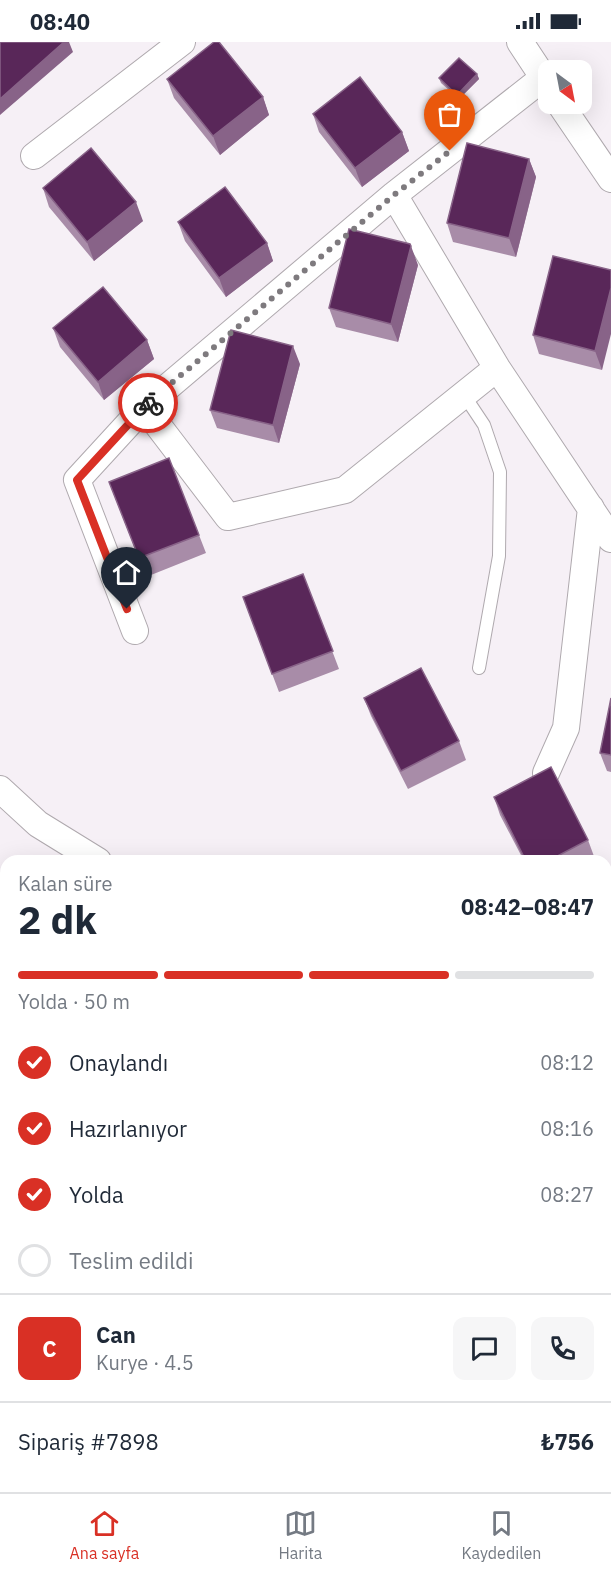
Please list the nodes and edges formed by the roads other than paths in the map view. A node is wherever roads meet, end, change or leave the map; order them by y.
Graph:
1 (182, 42) edge
2 (519, 42) edge
3 (538, 70) edge
4 (538, 88) edge
5 (567, 114) edge
6 (34, 156) dead end
7 (609, 171) edge
8 (394, 195) junction
9 (497, 369) junction
10 (464, 395) junction
11 (144, 406) junction
12 (591, 508) junction
13 (611, 539) edge
14 (135, 631) dead end
15 (479, 668) dead end
16 (546, 773) edge
17 (0, 789) edge
18 (88, 855) edge

1 - 6 street
2 - 3 street
4 - 8 street
5 - 7 street
8 - 9 street
8 - 11 street
9 - 10 street
9 - 12 street
10 - 11 street
10 - 15 lane
11 - 14 street
12 - 13 street
12 - 16 street
17 - 18 street

